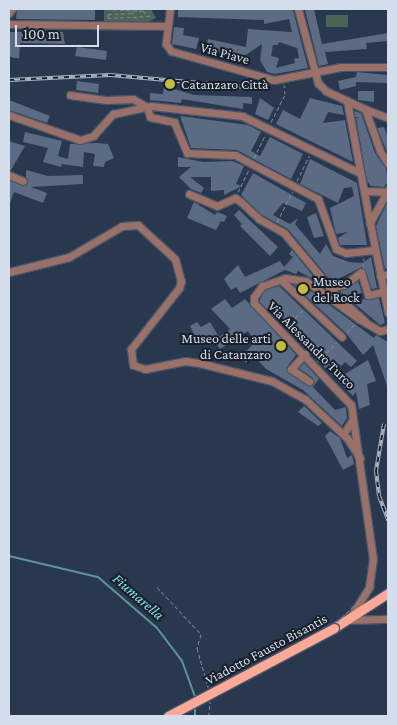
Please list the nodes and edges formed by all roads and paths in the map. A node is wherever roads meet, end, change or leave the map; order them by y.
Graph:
1 (106, 9) edge
2 (170, 9) edge
3 (298, 9) edge
4 (131, 10) junction
5 (133, 14) junction
6 (136, 18) junction
7 (9, 24) edge
8 (142, 26) junction
9 (168, 26) junction
10 (388, 67) edge
11 (315, 73) junction
12 (284, 81) junction
13 (70, 95) dead end
14 (348, 101) junction
15 (146, 107) junction
16 (365, 109) junction
17 (9, 115) edge
18 (388, 118) edge
19 (272, 120) dead end
20 (312, 151) junction
21 (388, 164) edge
22 (358, 172) junction
23 (9, 176) edge
24 (23, 181) dead end
25 (294, 187) junction
26 (364, 191) junction
27 (388, 191) edge
28 (189, 194) dead end
29 (370, 226) junction
30 (274, 228) junction
31 (374, 250) junction
32 (364, 251) junction
33 (9, 272) edge
34 (361, 272) junction
35 (388, 274) edge
36 (380, 276) junction
37 (282, 280) junction
38 (331, 287) junction
39 (384, 292) junction
40 (308, 305) junction
41 (388, 312) edge
42 (362, 320) junction
43 (388, 329) edge
44 (281, 331) junction
45 (342, 337) junction
46 (305, 354) junction
47 (315, 365) junction
48 (309, 381) dead end
49 (353, 419) junction
50 (347, 434) junction
51 (357, 434) junction
52 (360, 458) junction
53 (157, 588) dead end
54 (388, 593) edge
55 (388, 619) edge
56 (350, 620) junction
57 (334, 628) junction
58 (209, 690) dead end
59 (210, 698) dead end
60 (168, 716) edge
61 (210, 716) edge

1 - 4 path
2 - 9 street, Via Piave
3 - 11 street
4 - 5 path
4 - 6 path
5 - 6 path
5 - 6 path
6 - 8 path
7 - 8 street
8 - 9 street
9 - 12 street, Via Piave
10 - 11 street, Via Piave
11 - 12 street, Via Piave
11 - 14 street
12 - 19 path
13 - 15 street
14 - 16 street
14 - 22 street
15 - 17 street
15 - 20 street
15 - 25 street
16 - 18 street
16 - 21 street
20 - 22 street
20 - 25 path
22 - 26 street
23 - 24 street
25 - 30 path
25 - 32 street
26 - 27 street
26 - 29 street
27 - 29 street
28 - 30 street
29 - 31 street
30 - 38 street
31 - 32 street
31 - 36 street
32 - 34 path
33 - 50 street
34 - 38 street
34 - 39 street
35 - 36 street
36 - 39 street
37 - 40 street
37 - 42 street, Via Alessandro Turco
37 - 44 street, Via Alessandro Turco
38 - 42 street
39 - 41 street
40 - 44 path
40 - 45 street
42 - 43 street, Via Alessandro Turco
42 - 45 path
44 - 46 street, Via Alessandro Turco
45 - 47 path
46 - 47 street, Via Alessandro Turco
46 - 48 street
47 - 49 street, Via Alessandro Turco
49 - 50 street
49 - 51 street, Via Alessandro Turco
50 - 51 street
50 - 52 street
51 - 52 street, Via Alessandro Turco
52 - 57 street, Via Alessandro Turco, bridge
53 - 58 path
54 - 56 main road, Viadotto Fausto Bisantis
55 - 56 street
56 - 57 main road, Viadotto Fausto Bisantis
57 - 60 main road, Viadotto Fausto Bisantis, bridge
59 - 61 path

